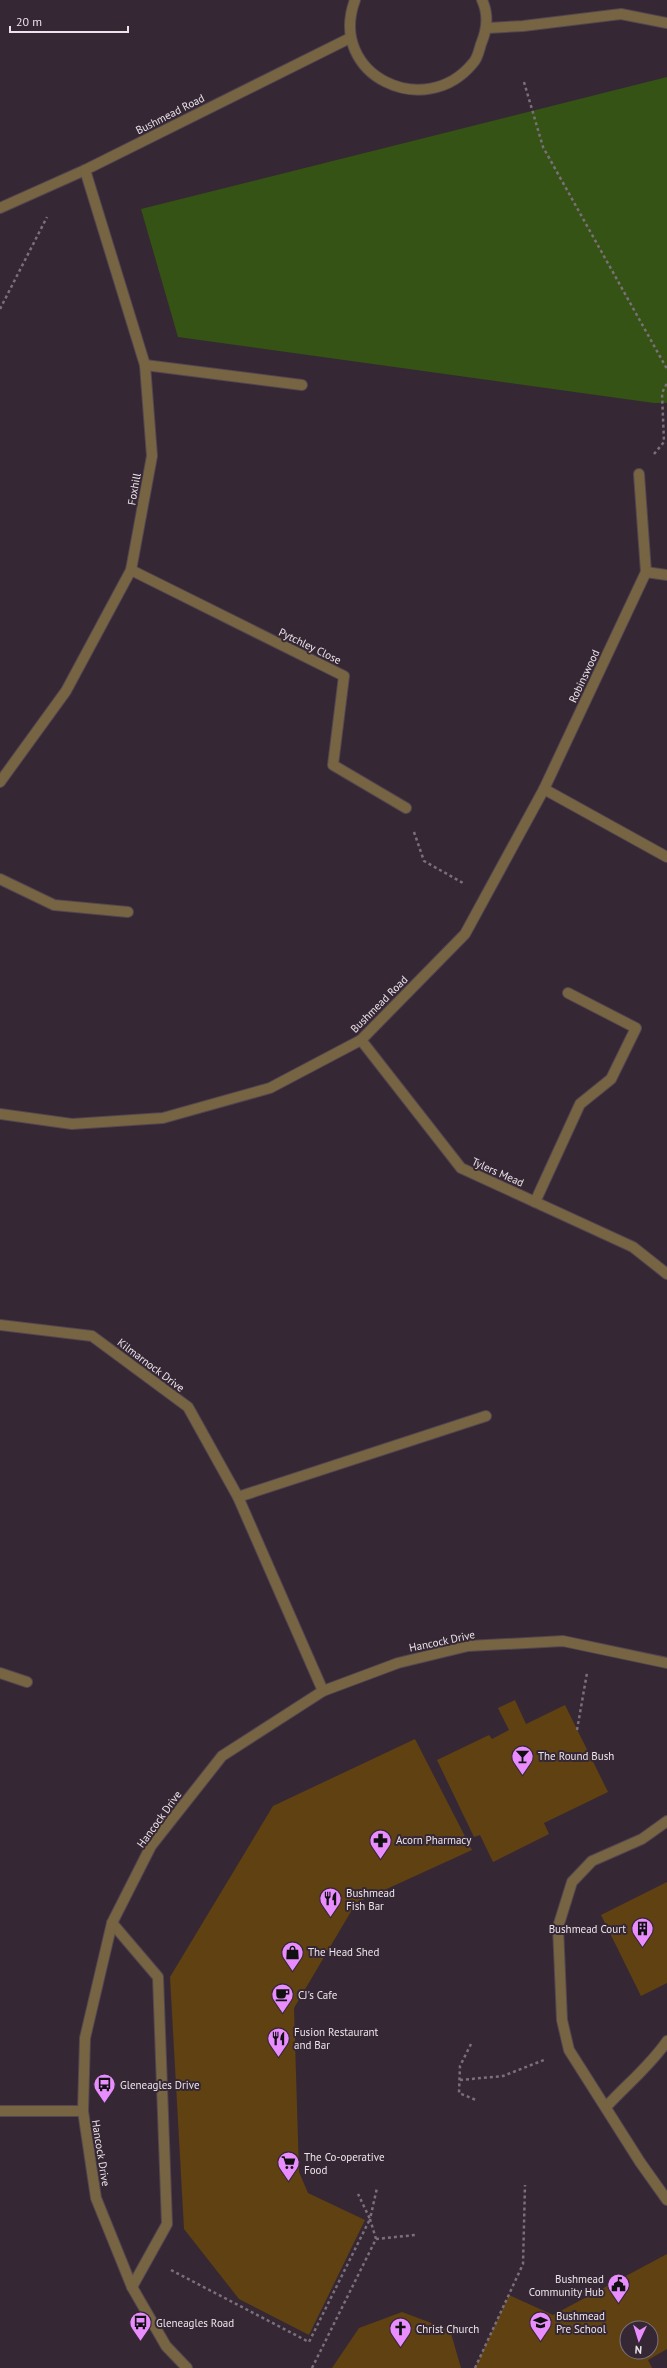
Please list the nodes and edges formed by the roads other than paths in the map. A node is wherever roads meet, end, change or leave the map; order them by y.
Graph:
1 (355, 0) edge
2 (482, 0) edge
3 (667, 24) edge
4 (488, 28) junction
5 (350, 38) junction
6 (84, 170) junction
7 (0, 208) edge
8 (145, 365) junction
9 (302, 385) dead end
10 (639, 474) road end
11 (131, 570) junction
12 (646, 572) junction
13 (667, 575) edge
14 (0, 782) edge
15 (544, 790) junction
16 (406, 808) road end
17 (667, 857) edge
18 (0, 879) edge
19 (128, 912) dead end
20 (568, 993) dead end
21 (362, 1040) junction
22 (0, 1114) edge
23 (535, 1202) junction
24 (667, 1274) edge
25 (0, 1325) edge
26 (486, 1416) dead end
27 (238, 1497) junction
28 (667, 1663) edge
29 (0, 1673) edge
30 (27, 1682) dead end
31 (323, 1692) junction
32 (667, 1821) edge
33 (112, 1923) junction
34 (667, 2041) edge
35 (606, 2107) junction
36 (0, 2111) edge
37 (83, 2111) junction
38 (667, 2200) edge
39 (132, 2287) junction
40 (187, 2368) edge

1 - 5 street
2 - 4 street
3 - 4 street
4 - 5 street
5 - 6 street, Bushmead Road
6 - 7 street, Bushmead Road
6 - 8 street, Foxhill
8 - 9 street
8 - 11 street, Foxhill
10 - 12 street, Robinswood
11 - 14 street, Foxhill
11 - 16 street, Pytchley Close
12 - 13 street
12 - 15 street, Robinswood
15 - 17 street
15 - 21 street, Bushmead Road
18 - 19 street
20 - 23 street
21 - 22 street, Bushmead Road
21 - 23 street, Tylers Mead
23 - 24 street, Tylers Mead
25 - 27 street, Kilmarnock Drive
26 - 27 street
27 - 31 street, Kilmarnock Drive
28 - 31 street, Hancock Drive
29 - 30 street
31 - 33 street, Hancock Drive
32 - 35 street
33 - 37 street, Hancock Drive
33 - 39 street
34 - 35 street
35 - 38 street
36 - 37 street
37 - 39 street, Hancock Drive
39 - 40 street, Hancock Drive

